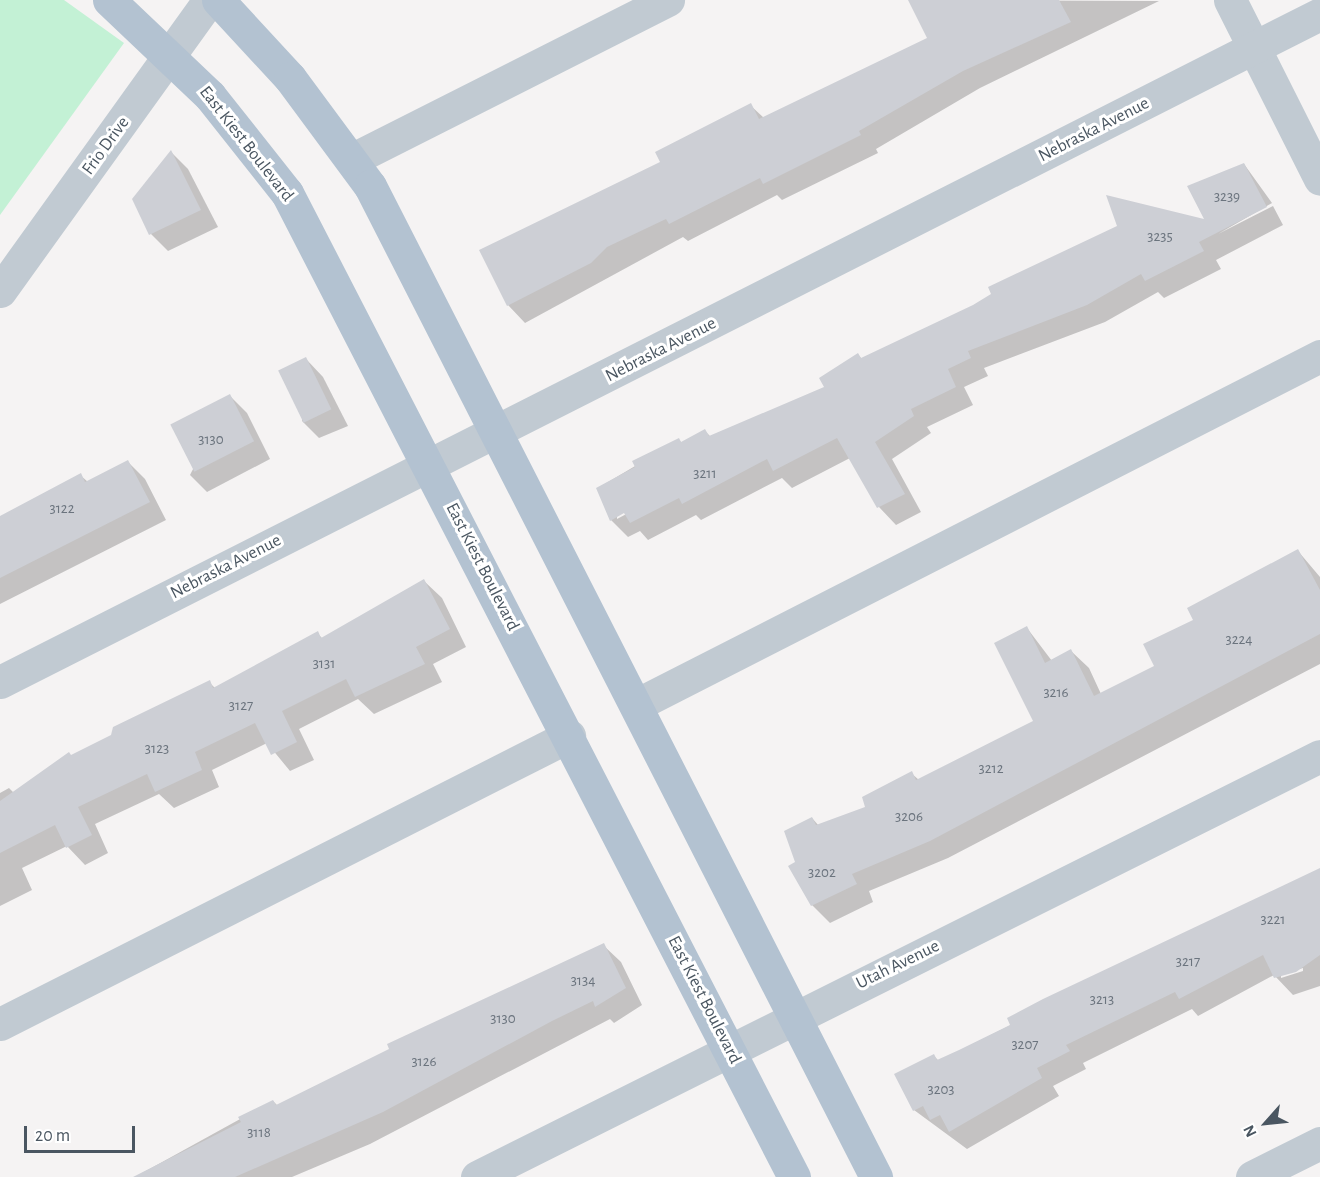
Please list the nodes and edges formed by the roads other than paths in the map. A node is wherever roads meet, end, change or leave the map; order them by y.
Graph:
1 (109, 0) edge
2 (209, 0) edge
3 (218, 0) edge
4 (668, 0) edge
5 (1230, 0) edge
6 (1320, 14) edge
7 (1254, 48) junction
8 (172, 54) junction
9 (353, 159) junction
10 (1320, 179) edge
11 (0, 291) edge
12 (1320, 356) edge
13 (498, 433) junction
14 (430, 464) junction
15 (0, 682) edge
16 (636, 705) junction
17 (569, 735) junction
18 (1320, 756) edge
19 (794, 1017) junction
20 (0, 1024) edge
21 (729, 1049) junction
22 (1320, 1143) edge
23 (477, 1177) edge
24 (794, 1177) edge
25 (876, 1177) edge
26 (1252, 1177) edge

1 - 8 main road, East Kiest Boulevard
2 - 8 street, Frio Drive
3 - 9 main road
4 - 9 street
5 - 7 street
6 - 7 street, Nebraska Avenue
7 - 10 street
7 - 13 street, Nebraska Avenue
8 - 11 street, Frio Drive
8 - 14 main road, East Kiest Boulevard
9 - 13 main road
12 - 16 street
13 - 14 street, Nebraska Avenue
13 - 16 main road
14 - 15 street, Nebraska Avenue
14 - 17 main road, East Kiest Boulevard
16 - 19 main road
17 - 20 street
17 - 21 main road, East Kiest Boulevard
18 - 19 street, Utah Avenue
19 - 21 street, Utah Avenue
19 - 25 main road
21 - 23 street, Utah Avenue
21 - 24 main road, East Kiest Boulevard
22 - 26 street

